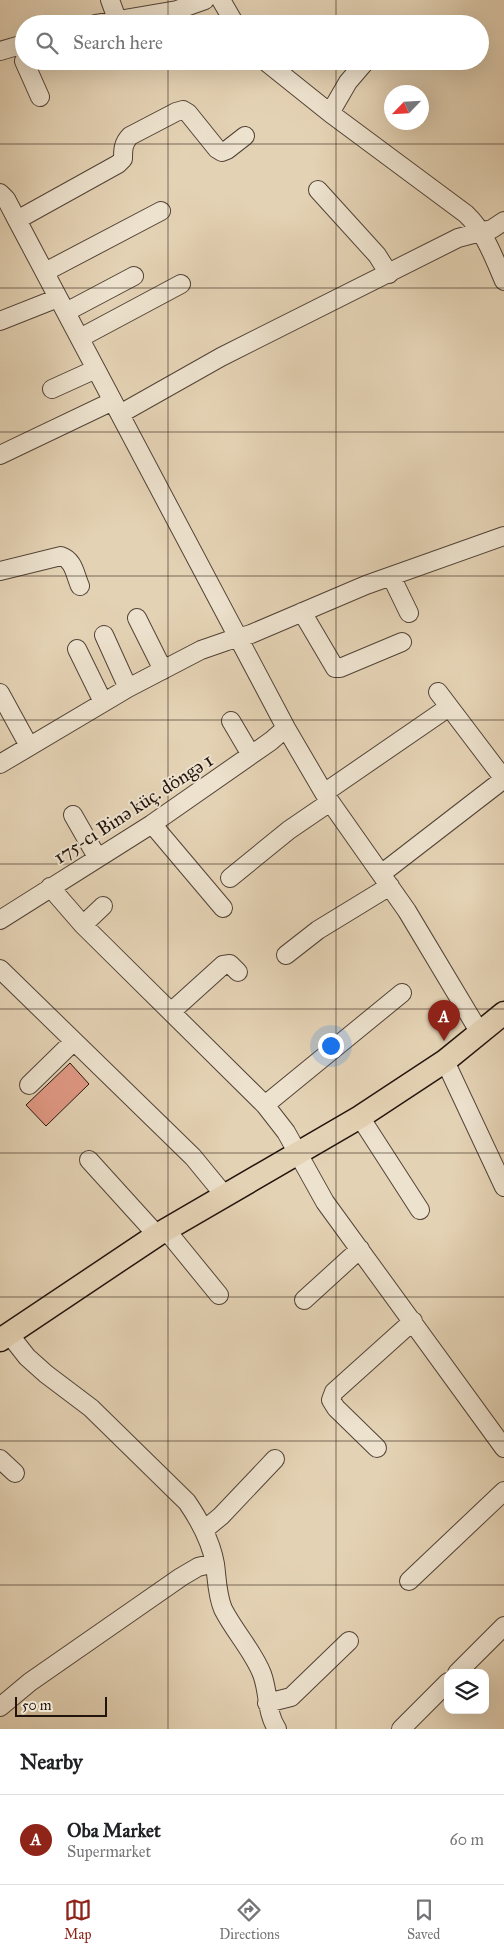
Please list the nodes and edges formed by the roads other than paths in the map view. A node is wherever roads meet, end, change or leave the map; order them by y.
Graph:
1 (110, 0) edge
2 (205, 0) edge
3 (221, 0) edge
4 (116, 15) edge
5 (146, 15) edge
6 (230, 15) edge
7 (0, 51) edge
8 (15, 52) edge
9 (29, 70) edge
10 (276, 70) edge
11 (358, 70) edge
12 (40, 97) dead end
13 (330, 113) junction
14 (245, 136) dead end
15 (318, 190) dead end
16 (0, 194) edge
17 (161, 211) dead end
18 (17, 220) junction
19 (504, 221) edge
20 (481, 232) junction
21 (45, 272) junction
22 (389, 274) junction
23 (134, 276) dead end
24 (504, 282) edge
25 (181, 284) dead end
26 (62, 305) junction
27 (0, 321) edge
28 (80, 338) junction
29 (96, 369) junction
30 (52, 388) dead end
31 (117, 407) junction
32 (0, 456) edge
33 (504, 536) edge
34 (0, 571) edge
35 (391, 576) junction
36 (80, 586) dead end
37 (302, 612) junction
38 (409, 613) dead end
39 (137, 618) dead end
40 (104, 635) dead end
41 (238, 639) junction
42 (402, 642) dead end
43 (77, 649) dead end
44 (163, 670) junction
45 (128, 688) junction
46 (438, 692) dead end
47 (0, 693) edge
48 (103, 702) junction
49 (449, 708) junction
50 (231, 721) dead end
51 (286, 728) junction
52 (29, 746) junction
53 (251, 755) junction
54 (0, 764) edge
55 (504, 779) edge
56 (327, 798) junction
57 (73, 816) dead end
58 (152, 824) junction
59 (97, 857) junction
60 (230, 878) dead end
61 (386, 880) junction
62 (50, 887) junction
63 (103, 906) dead end
64 (224, 908) dead end
65 (0, 920) edge
66 (83, 924) junction
67 (286, 955) dead end
68 (0, 969) edge
69 (238, 972) dead end
70 (402, 993) dead end
71 (171, 1012) junction
72 (496, 1024) edge
73 (74, 1041) junction
74 (445, 1061) junction
75 (28, 1085) dead end
76 (265, 1106) junction
77 (360, 1117) junction
78 (299, 1154) junction
79 (89, 1160) dead end
80 (504, 1187) edge
81 (225, 1196) junction
82 (420, 1210) dead end
83 (161, 1232) junction
84 (360, 1249) junction
85 (219, 1295) dead end
86 (304, 1300) dead end
87 (413, 1321) junction
88 (4, 1337) edge
89 (377, 1448) dead end
90 (504, 1448) edge
91 (0, 1458) edge
92 (275, 1459) dead end
93 (14, 1473) dead end
94 (504, 1491) edge
95 (204, 1530) junction
96 (214, 1563) junction
97 (409, 1581) dead end
98 (504, 1626) edge
99 (349, 1641) dead end
100 (462, 1669) edge
101 (444, 1686) edge
102 (266, 1703) junction
103 (0, 1707) edge
104 (277, 1729) edge
105 (401, 1729) edge

1 - 4 street
2 - 5 street
3 - 6 street
7 - 8 street
9 - 12 street
10 - 13 street
11 - 13 street
13 - 20 street
14 - 18 street
15 - 22 street
16 - 18 street
17 - 21 street
18 - 21 street
19 - 20 street
20 - 22 street
20 - 24 street
21 - 26 street
22 - 31 street
23 - 26 street
25 - 28 street
26 - 27 street
26 - 28 street
28 - 29 street
29 - 30 street
29 - 31 street
31 - 32 street
31 - 41 street
33 - 35 street
34 - 36 street
35 - 37 street
35 - 38 street
37 - 41 street
37 - 42 street
39 - 44 street
40 - 45 street
41 - 44 street
41 - 51 street
43 - 48 street
44 - 45 street
45 - 48 street
46 - 49 street
47 - 52 street
48 - 52 street
49 - 55 street
49 - 56 street
50 - 53 street
51 - 53 street, 175-cı Binə küç. döngə 1
51 - 56 street
52 - 54 street
53 - 58 street, 175-cı Binə küç. döngə 1
55 - 61 street
56 - 60 street
56 - 61 street
57 - 59 street
58 - 59 street, 175-cı Binə küç. döngə 1
58 - 64 street
59 - 62 street, 175-cı Binə küç. döngə 1
61 - 67 street
61 - 72 street
62 - 65 street, 175-cı Binə küç. döngə 1
62 - 66 street
63 - 66 street
66 - 71 street
68 - 73 street
69 - 71 street
70 - 76 street
71 - 76 street
72 - 74 main road
73 - 75 street
73 - 81 street
74 - 77 main road
74 - 80 street
76 - 78 street
77 - 78 main road
77 - 82 street
78 - 81 main road
78 - 84 street
79 - 83 street
81 - 83 main road
83 - 85 street
83 - 88 main road
84 - 86 street
84 - 87 street
87 - 89 street
87 - 90 street
88 - 95 street
91 - 93 street
92 - 95 street
94 - 97 street
95 - 96 street
96 - 102 street
96 - 103 street
98 - 100 street
99 - 102 street
101 - 105 street
102 - 104 street

